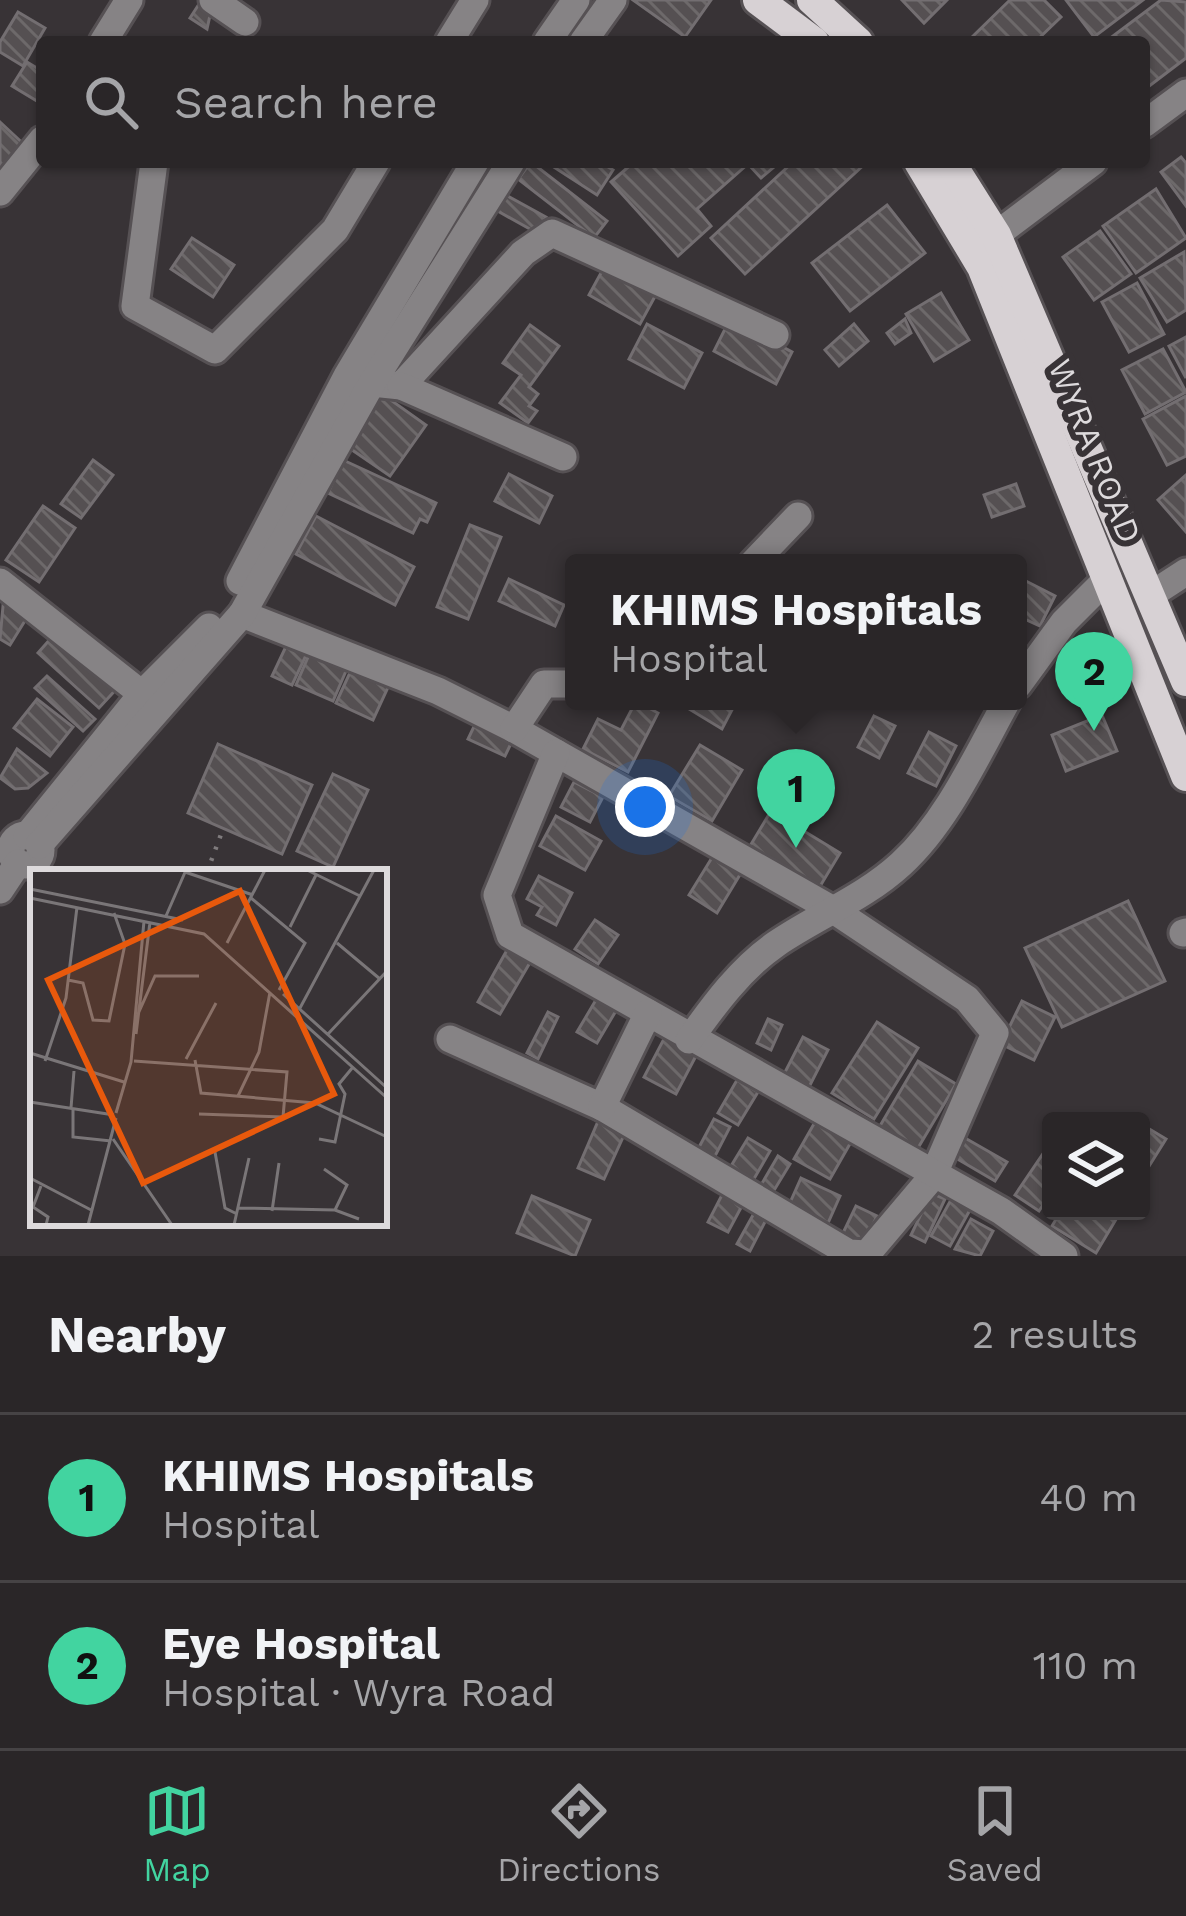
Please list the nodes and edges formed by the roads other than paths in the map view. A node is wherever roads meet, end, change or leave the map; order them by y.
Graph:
1 (129, 0) edge
2 (213, 0) edge
3 (475, 0) edge
4 (576, 0) edge
5 (614, 0) edge
6 (758, 0) edge
7 (812, 0) edge
8 (245, 22) dead end
9 (107, 36) edge
10 (453, 36) edge
11 (551, 36) edge
12 (587, 36) edge
13 (806, 36) edge
14 (851, 36) edge
15 (1186, 93) edge
16 (1150, 120) edge
17 (36, 147) edge
18 (153, 168) edge
19 (372, 168) edge
20 (472, 168) edge
21 (507, 168) edge
22 (923, 168) edge
23 (954, 168) edge
24 (1085, 168) edge
25 (0, 192) edge
26 (996, 235) junction
27 (775, 335) dead end
28 (372, 382) junction
29 (401, 386) junction
30 (1074, 455) junction
31 (563, 457) dead end
32 (798, 516) dead end
33 (762, 554) edge
34 (1186, 572) edge
35 (1108, 578) junction
36 (0, 582) edge
37 (1149, 596) junction
38 (242, 614) junction
39 (1027, 673) edge
40 (1186, 681) edge
41 (565, 684) edge
42 (142, 694) junction
43 (1002, 710) edge
44 (514, 729) junction
45 (556, 753) junction
46 (1186, 776) edge
47 (19, 844) edge
48 (0, 890) edge
49 (835, 911) junction
50 (648, 1012) junction
51 (450, 1040) dead end
52 (689, 1040) junction
53 (602, 1107) junction
54 (932, 1176) junction
55 (1064, 1256) edge

1 - 9 street
2 - 8 street
3 - 10 street
4 - 11 street
5 - 12 street
6 - 13 main road
7 - 14 main road
15 - 16 street
17 - 25 street
18 - 19 street
20 - 42 street
21 - 28 street
22 - 30 main road, WYRA ROAD
23 - 26 main road, WYRA ROAD
24 - 26 street
26 - 30 main road, WYRA ROAD
27 - 29 street
28 - 29 street
28 - 38 street
29 - 31 street
30 - 35 main road, WYRA ROAD
30 - 37 main road, WYRA ROAD
32 - 33 street
34 - 37 street
35 - 39 street
35 - 46 main road, WYRA ROAD
36 - 42 street
37 - 40 main road, WYRA ROAD
38 - 44 street
38 - 47 street
41 - 44 street
42 - 47 street
43 - 49 street
44 - 45 street
45 - 49 street
45 - 50 street
47 - 48 street
49 - 52 street
49 - 54 street
50 - 52 street
50 - 53 street
51 - 53 street
52 - 54 street
53 - 54 street
54 - 55 street

